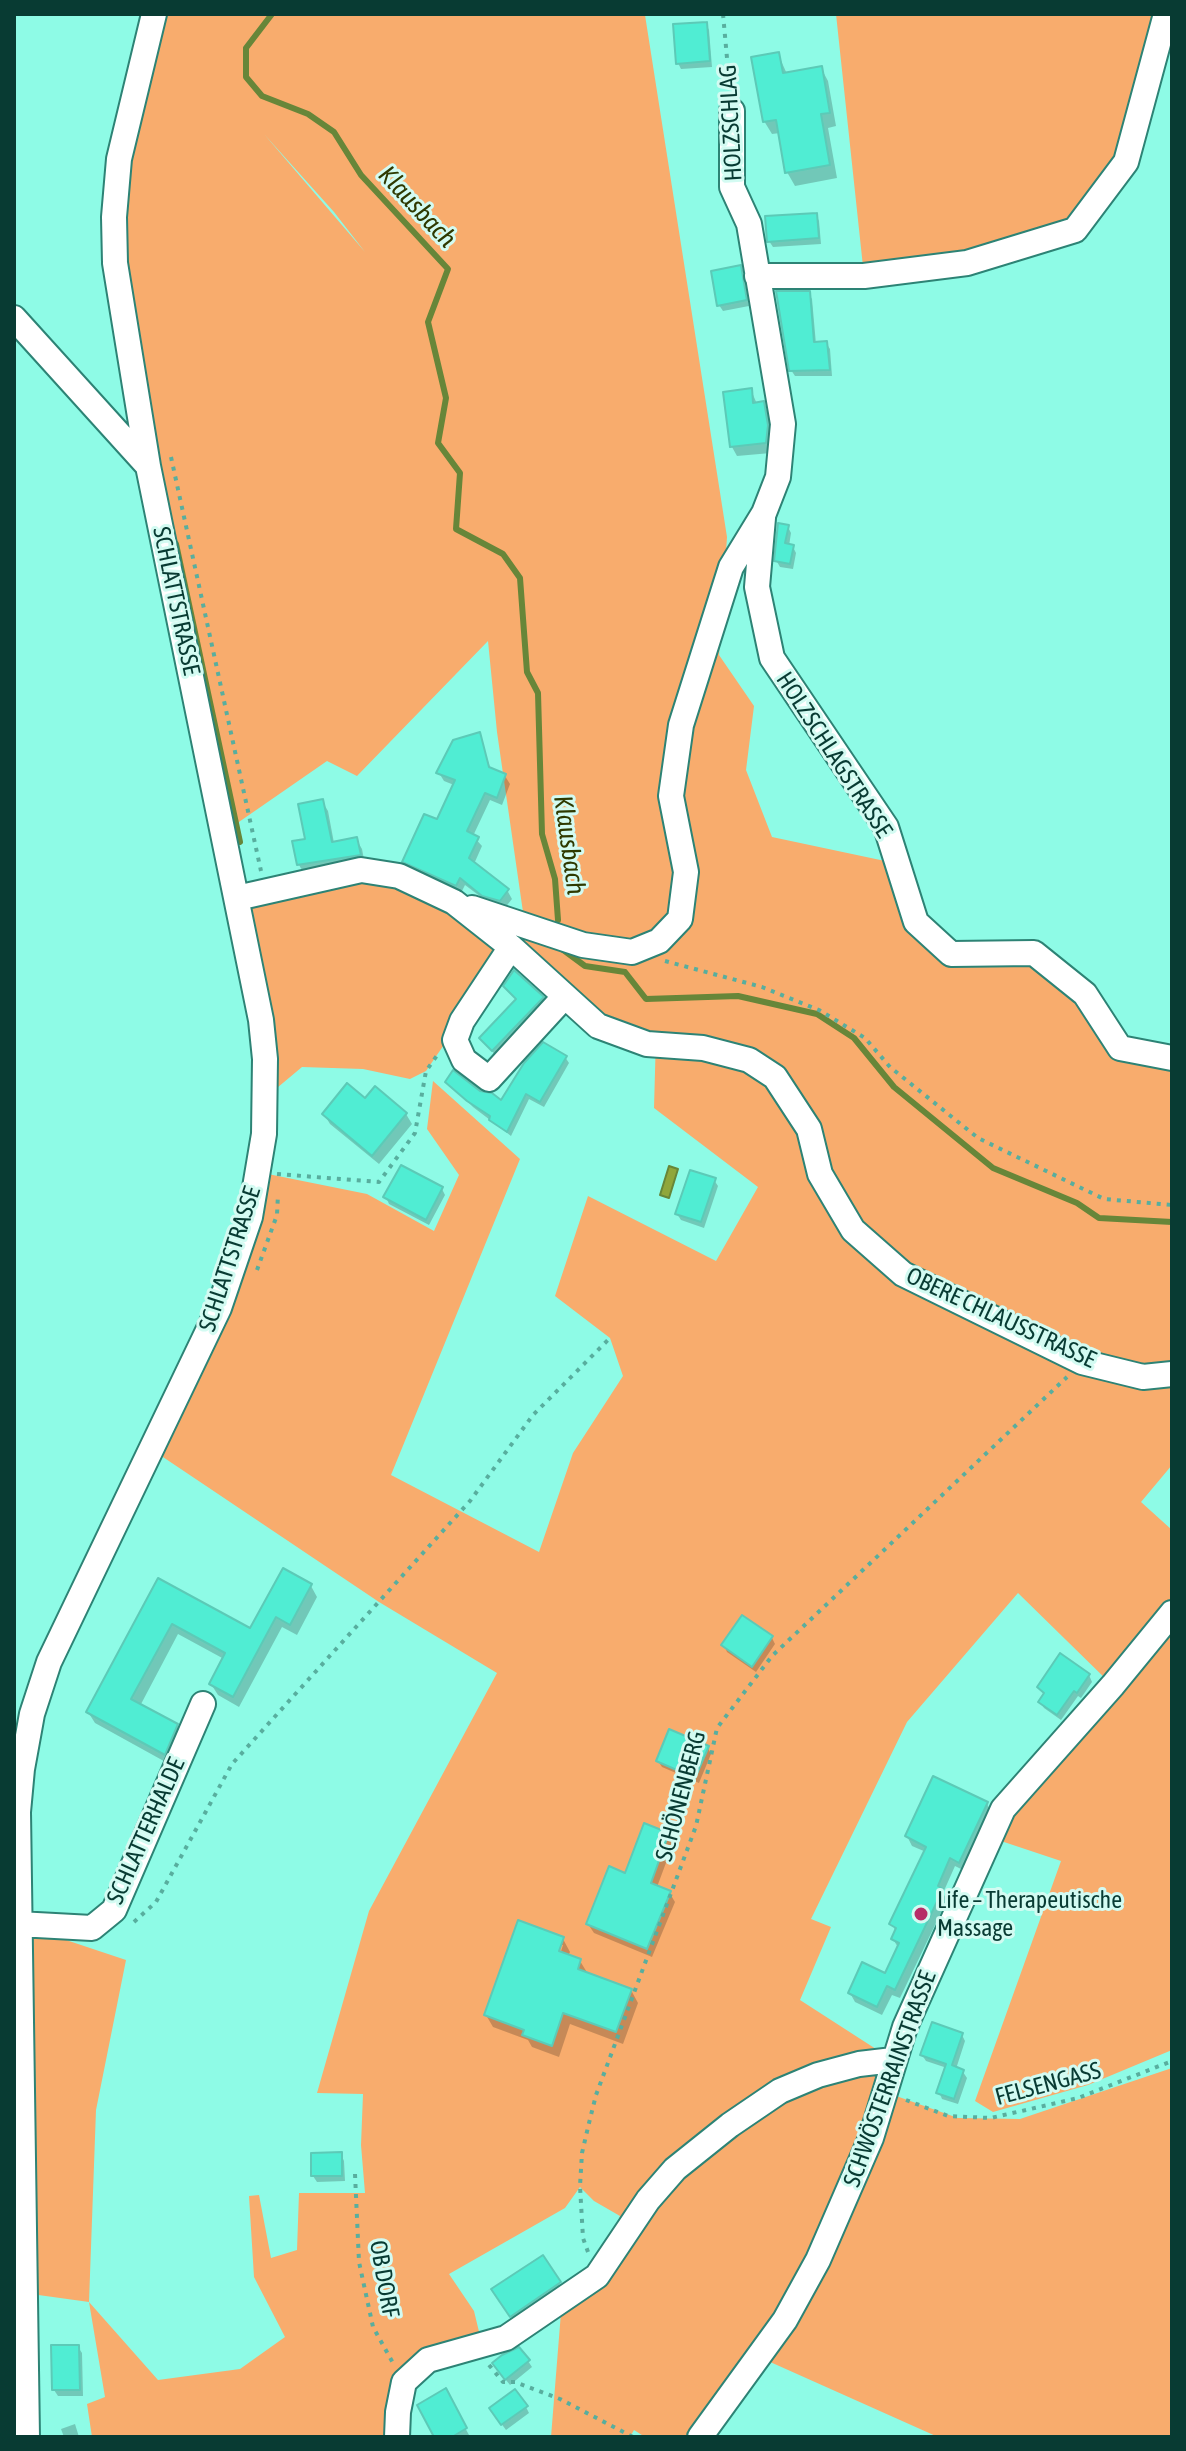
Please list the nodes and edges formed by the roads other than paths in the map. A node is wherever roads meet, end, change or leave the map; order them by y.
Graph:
1 (154, 14) edge
2 (1166, 14) edge
3 (732, 111) road end
4 (757, 276) junction
5 (14, 318) edge
6 (148, 466) junction
7 (764, 513) junction
8 (237, 898) junction
9 (454, 902) junction
10 (511, 947) junction
11 (565, 996) junction
12 (1172, 1058) edge
13 (1172, 1374) edge
14 (1172, 1613) edge
15 (203, 1704) dead end
16 (18, 1924) junction
17 (17, 2025) edge
18 (893, 2060) junction
19 (22, 2422) edge
20 (397, 2437) edge
21 (700, 2437) edge

1 - 6 street, SCHLATTSTRASSE
2 - 4 street
3 - 4 street, HOLZSCHLAG
4 - 7 street, HOLZSCHLAG
5 - 6 street
6 - 8 street, SCHLATTSTRASSE
7 - 9 street
7 - 12 street, HOLZSCHLAGSTRASSE
8 - 9 street, OBERE CHLAUSSTRASSE
8 - 16 street, SCHLATTSTRASSE
9 - 10 street, OBERE CHLAUSSTRASSE
10 - 11 street, OBERE CHLAUSSTRASSE
10 - 11 street
11 - 13 street, OBERE CHLAUSSTRASSE
14 - 18 street, SCHWÖSTERRAINSTRASSE
15 - 16 street, SCHLATTERHALDE
16 - 17 street, SCHLATTSTRASSE
17 - 19 street, SCHLATTSTRASSE
18 - 20 street
18 - 21 street, SCHWÖSTERRAINSTRASSE

